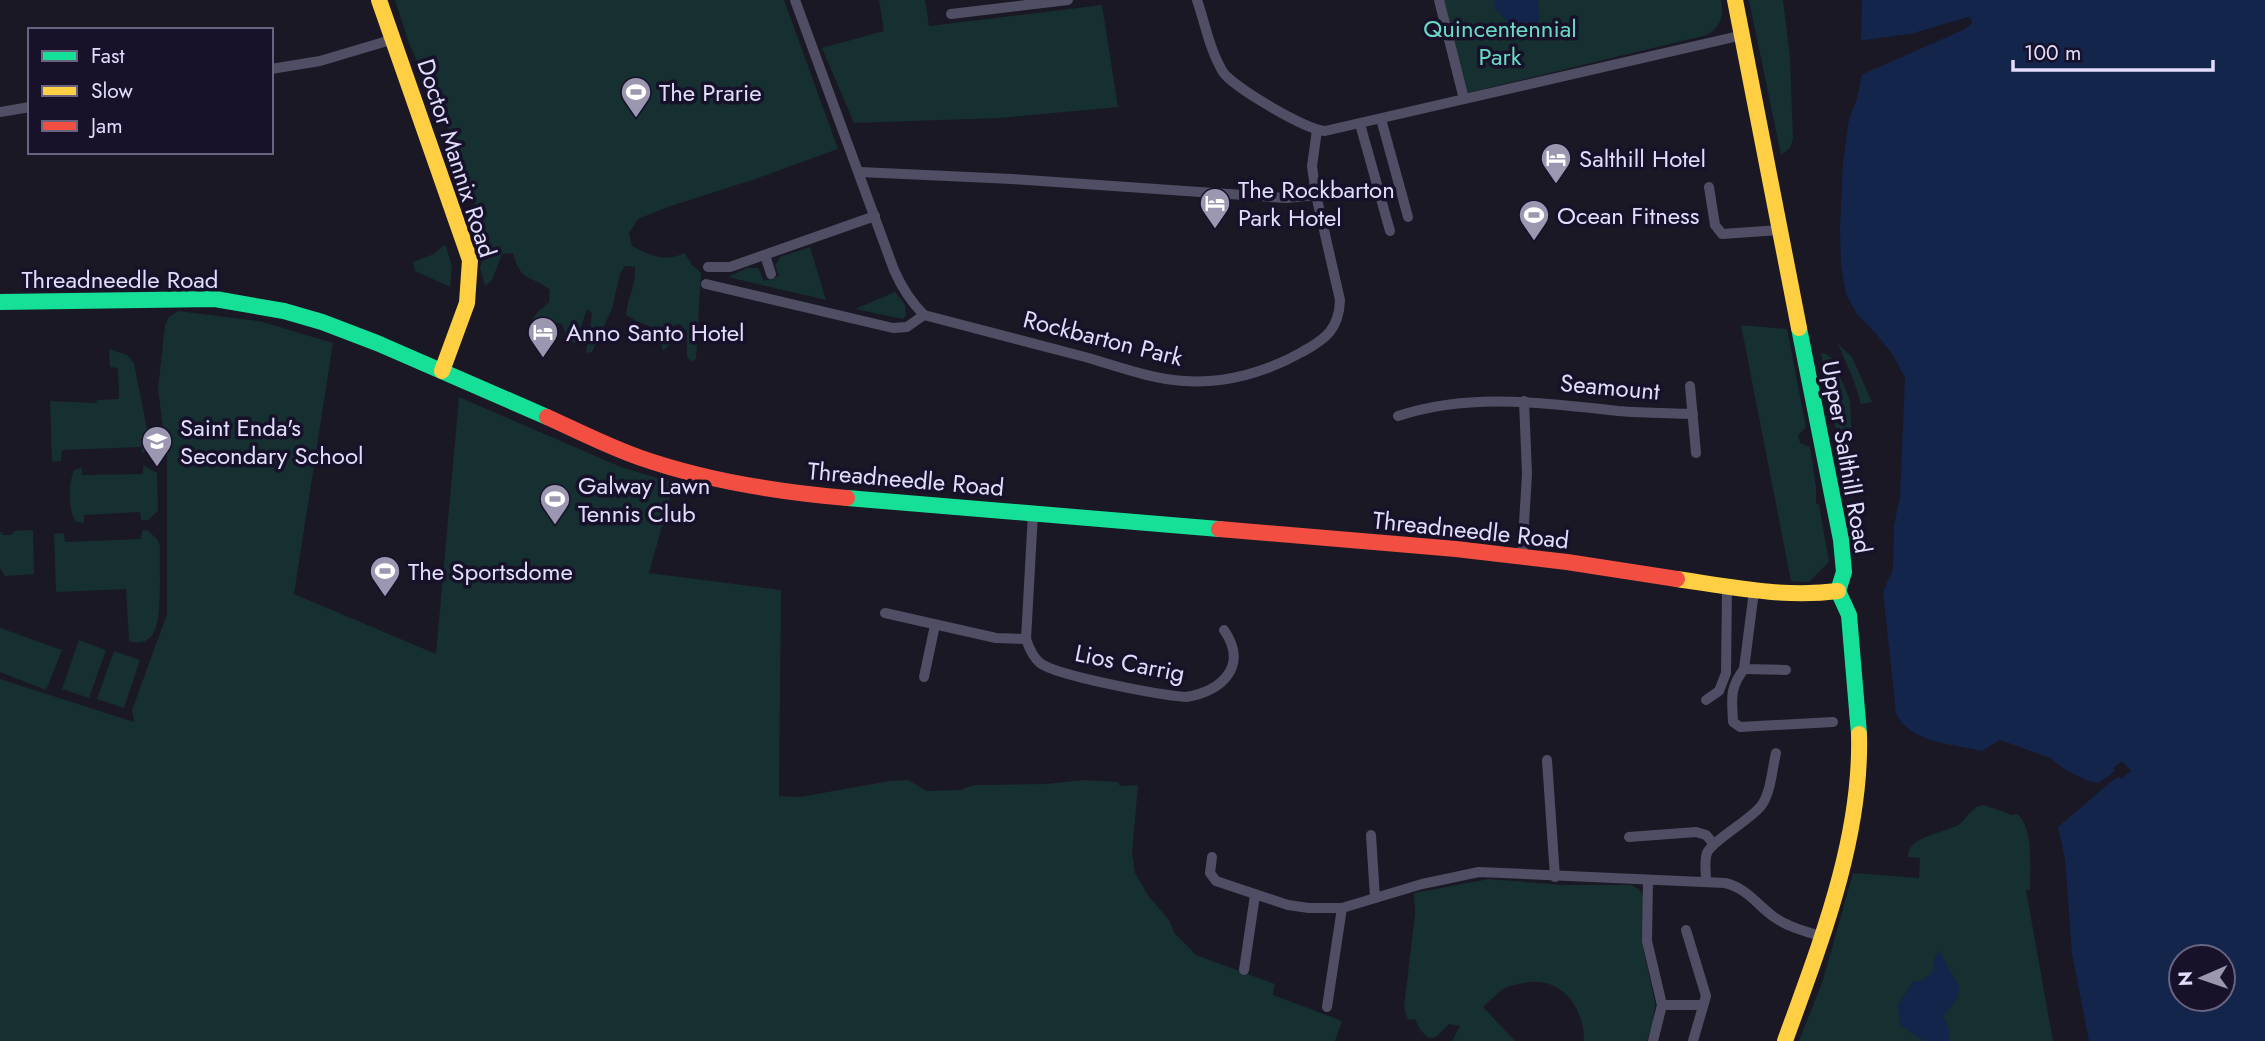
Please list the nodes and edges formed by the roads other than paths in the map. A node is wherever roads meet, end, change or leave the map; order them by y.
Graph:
1 (379, 0) edge
2 (795, 0) edge
3 (1068, 0) edge
4 (1197, 0) edge
5 (1439, 0) edge
6 (1735, 0) edge
7 (951, 14) dead end
8 (1742, 35) junction
9 (394, 39) junction
10 (273, 69) edge
11 (1464, 99) junction
12 (28, 107) edge
13 (0, 112) edge
14 (1381, 119) junction
15 (1360, 124) junction
16 (1317, 130) junction
17 (860, 172) junction
18 (1709, 187) dead end
19 (1316, 195) junction
20 (875, 216) junction
21 (1408, 217) dead end
22 (1780, 230) junction
23 (1390, 231) dead end
24 (765, 256) junction
25 (708, 267) dead end
26 (771, 274) dead end
27 (706, 284) dead end
28 (0, 302) edge
29 (924, 315) junction
30 (442, 371) junction
31 (1690, 386) dead end
32 (1524, 401) junction
33 (1693, 414) junction
34 (1398, 416) dead end
35 (1696, 453) dead end
36 (1033, 513) junction
37 (1522, 556) junction
38 (1727, 587) junction
39 (1754, 591) junction
40 (1838, 591) junction
41 (885, 613) dead end
42 (935, 625) junction
43 (1224, 630) dead end
44 (1026, 639) junction
45 (1744, 668) junction
46 (1786, 670) dead end
47 (924, 677) dead end
48 (1706, 700) dead end
49 (1833, 722) dead end
50 (1776, 753) dead end
51 (1547, 760) dead end
52 (1371, 835) dead end
53 (1629, 837) dead end
54 (1714, 844) junction
55 (1212, 857) dead end
56 (1555, 877) junction
57 (1648, 880) junction
58 (1706, 880) junction
59 (1255, 895) junction
60 (1375, 898) junction
61 (1342, 908) junction
62 (1686, 930) dead end
63 (1820, 936) junction
64 (1244, 970) dead end
65 (1662, 1004) junction
66 (1703, 1005) junction
67 (1327, 1007) dead end
68 (1653, 1041) edge
69 (1693, 1041) edge
70 (1785, 1041) edge

1 - 9 main road, Doctor Mannix Road
2 - 17 street
3 - 7 street
4 - 16 street
5 - 11 street
6 - 8 main road, Upper Salthill Road
8 - 11 street
8 - 22 main road, Upper Salthill Road
9 - 10 street
9 - 30 main road, Doctor Mannix Road
11 - 14 street
12 - 13 street
14 - 15 street
14 - 21 street
15 - 16 street
15 - 23 street
16 - 19 street, Rockbarton Park
17 - 19 street
17 - 20 street
18 - 22 street
19 - 29 street, Rockbarton Park
20 - 24 street
20 - 29 street
22 - 40 main road, Upper Salthill Road
24 - 25 street
24 - 26 street
27 - 29 street
28 - 30 main road, Threadneedle Road
30 - 36 main road, Threadneedle Road
31 - 33 street, Seamount
32 - 33 street, Seamount
32 - 34 street, Seamount
32 - 37 street, Seamount
33 - 35 street, Seamount
36 - 37 main road, Threadneedle Road
36 - 44 street
37 - 38 main road, Threadneedle Road
38 - 39 main road, Threadneedle Road
38 - 48 street
39 - 40 main road, Threadneedle Road
39 - 45 street
40 - 63 main road, Upper Salthill Road
41 - 42 street
42 - 44 street
42 - 47 street
43 - 44 street, Lios Carrig
45 - 46 street
45 - 49 street
50 - 54 street
51 - 56 street
52 - 60 street
53 - 54 street
54 - 58 street
55 - 59 street
56 - 57 street
56 - 60 street
57 - 58 street
57 - 65 street
58 - 63 street
59 - 61 street
59 - 64 street
60 - 61 street
61 - 67 street
62 - 66 street
63 - 70 main road, Upper Salthill Road
65 - 66 street
65 - 68 street
66 - 69 street

